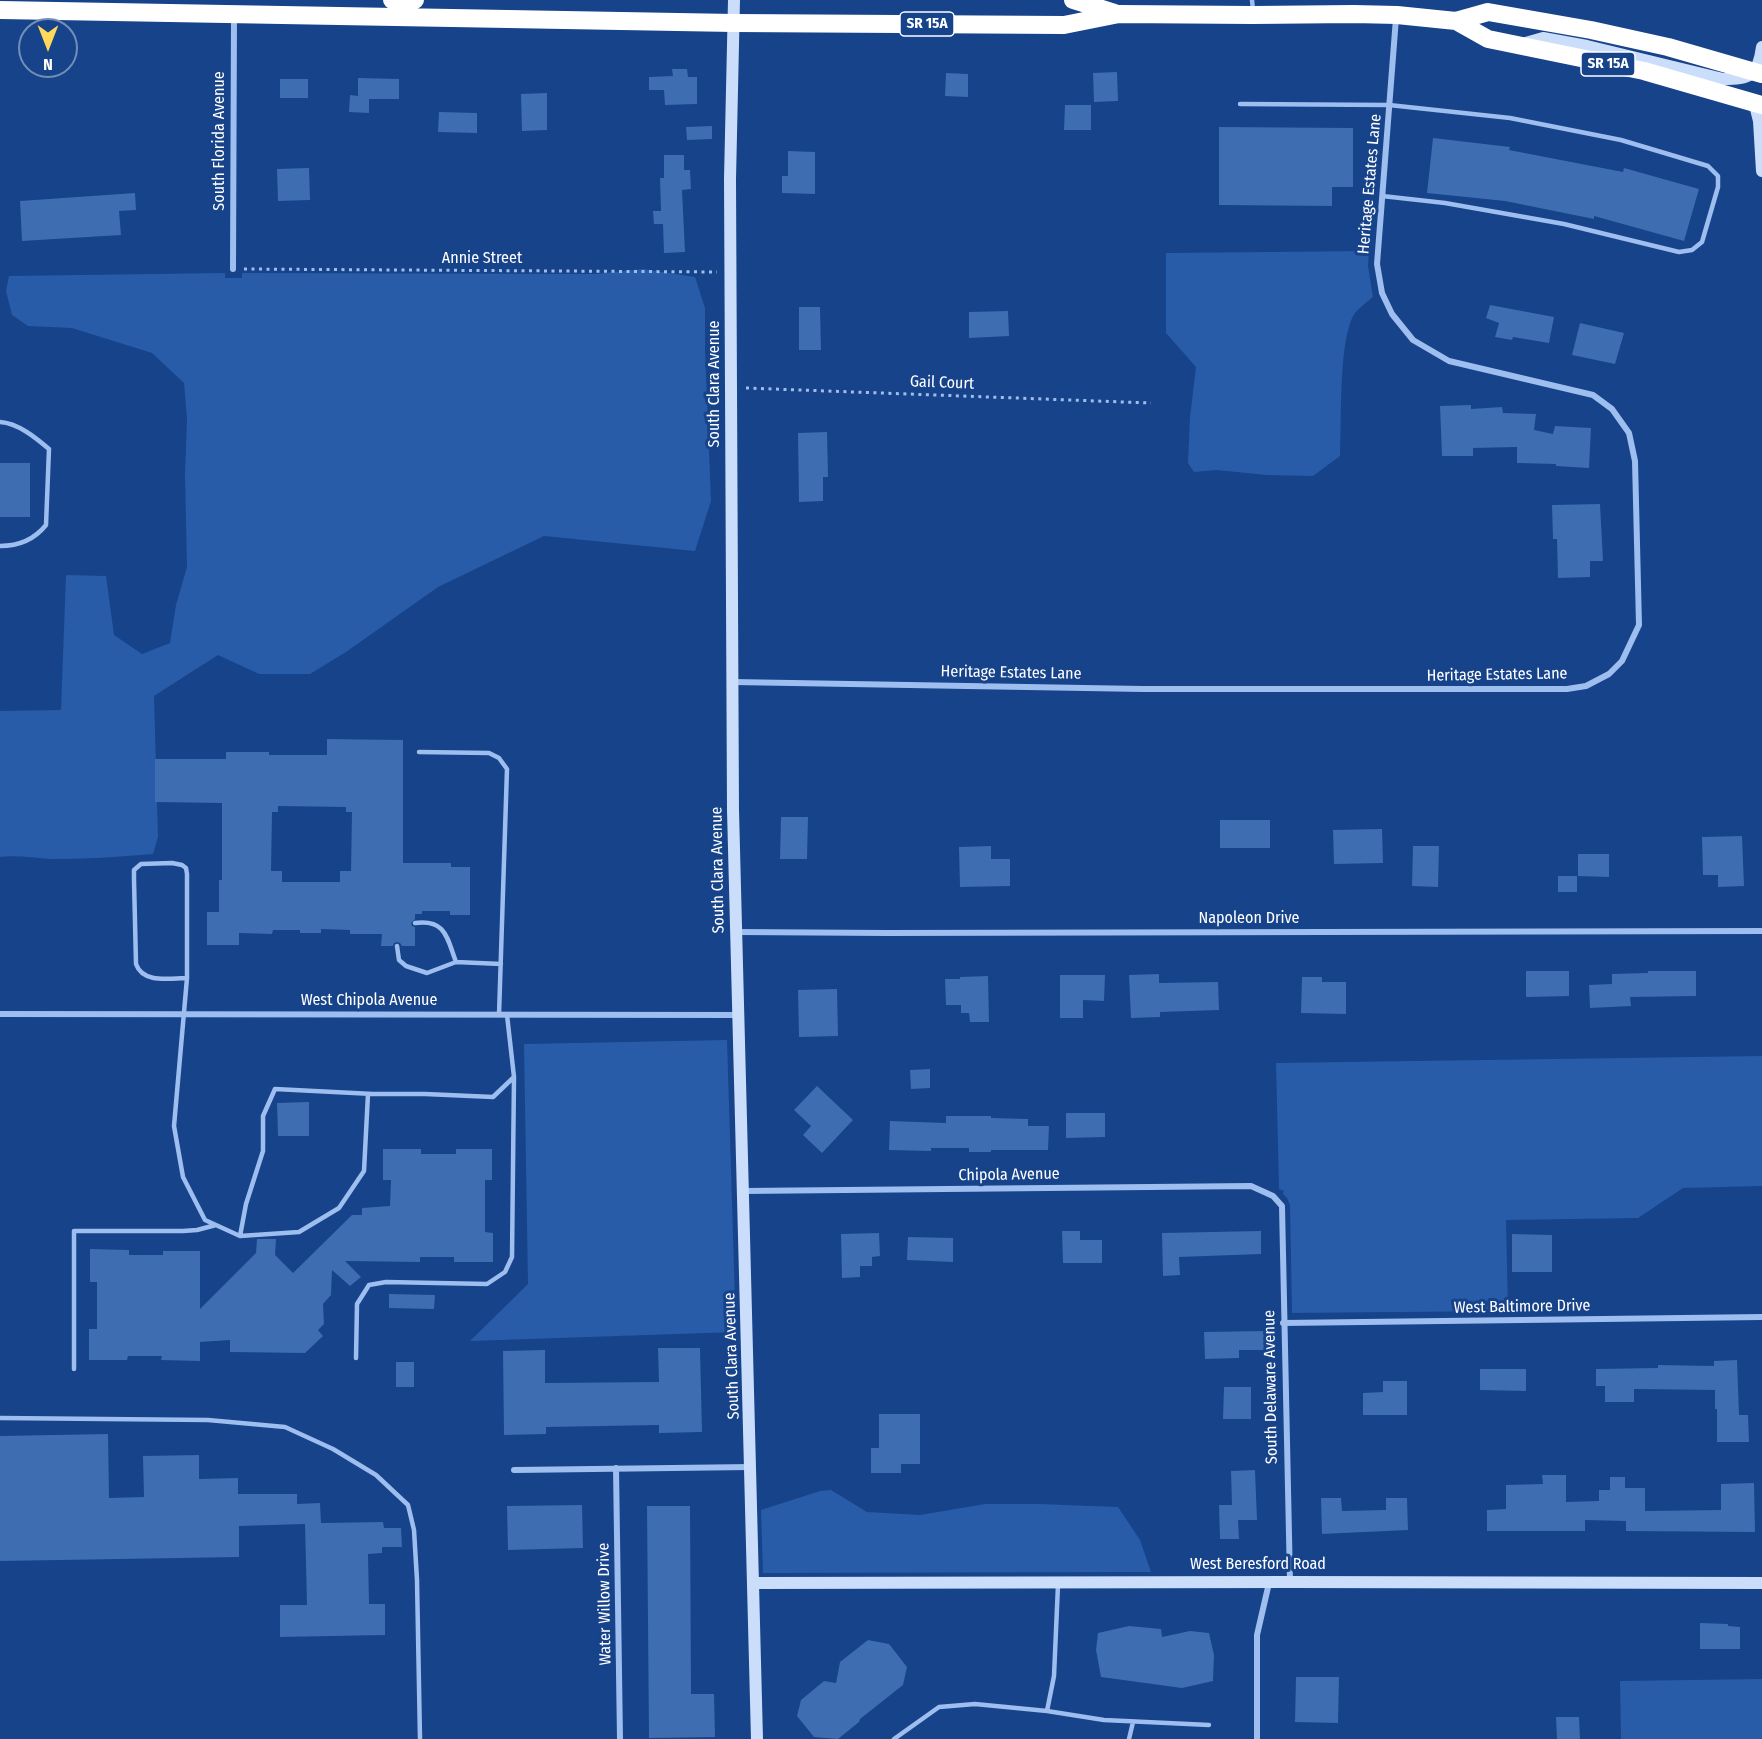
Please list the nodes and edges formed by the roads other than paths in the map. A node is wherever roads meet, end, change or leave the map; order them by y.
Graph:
1 (83, 0) edge
2 (255, 0) edge
3 (392, 0) edge
4 (415, 0) edge
5 (734, 0) edge
6 (1072, 0) edge
7 (1252, 8) edge
8 (0, 10) edge
9 (65, 10) junction
10 (234, 14) junction
11 (1119, 14) junction
12 (1397, 15) junction
13 (1456, 21) junction
14 (734, 23) junction
15 (1519, 45) junction
16 (1762, 47) edge
17 (1758, 73) edge
18 (1758, 103) edge
19 (1240, 104) dead end
20 (1389, 105) junction
21 (1762, 171) edge
22 (1382, 196) junction
23 (234, 269) road end
24 (0, 422) edge
25 (0, 546) edge
26 (733, 682) junction
27 (419, 752) dead end
28 (415, 923) dead end
29 (1762, 931) edge
30 (735, 932) junction
31 (397, 946) dead end
32 (456, 962) junction
33 (501, 964) junction
34 (186, 978) junction
35 (0, 1014) edge
36 (184, 1014) junction
37 (499, 1015) junction
38 (507, 1015) junction
39 (738, 1015) junction
40 (514, 1077) junction
41 (368, 1094) junction
42 (743, 1191) junction
43 (1273, 1196) joint
44 (216, 1225) junction
45 (240, 1236) junction
46 (1762, 1317) edge
47 (1283, 1323) junction
48 (356, 1358) dead end
49 (74, 1369) dead end
50 (0, 1418) edge
51 (751, 1467) junction
52 (616, 1468) junction
53 (514, 1470) dead end
54 (1290, 1581) junction
55 (1059, 1582) junction
56 (1269, 1582) junction
57 (754, 1583) junction
58 (1762, 1583) edge
59 (1047, 1711) junction
60 (1133, 1722) junction
61 (1209, 1725) dead end
62 (420, 1739) edge
63 (620, 1739) edge
64 (757, 1739) edge
65 (894, 1739) edge
66 (1129, 1739) edge
67 (1257, 1739) edge

1 - 9 highway
2 - 10 highway
3 - 4 highway
5 - 14 street, South Clara Avenue
6 - 11 highway, SR 15A
7 - 11 highway, SR 15A
7 - 12 highway, SR 15A
8 - 9 highway, SR 15A
9 - 10 highway, SR 15A
10 - 14 highway, SR 15A
10 - 23 street, South Florida Avenue
11 - 14 highway, SR 15A
12 - 13 highway, SR 15A
12 - 20 street, Heritage Estates Lane
13 - 15 highway, SR 15A
13 - 17 highway, SR 15A
14 - 26 street, South Clara Avenue
15 - 17 street
15 - 18 highway, SR 15A
16 - 17 street
18 - 21 street
19 - 20 lane
20 - 22 street, Heritage Estates Lane
20 - 22 lane
22 - 26 street, Heritage Estates Lane
24 - 25 lane
26 - 30 street, South Clara Avenue
27 - 33 lane
28 - 32 lane
29 - 30 street, Napoleon Drive
30 - 39 street, South Clara Avenue
31 - 32 lane
32 - 33 lane
33 - 37 lane
34 - 34 lane
34 - 36 lane
35 - 36 street, West Chipola Avenue
36 - 37 street, West Chipola Avenue
36 - 44 lane
37 - 38 street, West Chipola Avenue
38 - 39 street, West Chipola Avenue
38 - 40 lane
39 - 42 street, South Clara Avenue
40 - 41 lane
40 - 48 lane
41 - 45 lane
41 - 45 lane
42 - 43 street, Chipola Avenue
42 - 51 street, South Clara Avenue
43 - 47 street, South Delaware Avenue
44 - 45 lane
44 - 49 lane
46 - 47 street, West Baltimore Drive
47 - 54 street, South Delaware Avenue
50 - 62 lane
51 - 52 street
51 - 57 street, South Clara Avenue
52 - 53 street
52 - 63 street, Water Willow Drive
54 - 56 street, West Beresford Road
54 - 58 street, West Beresford Road
55 - 56 street, West Beresford Road
55 - 57 street, West Beresford Road
55 - 59 lane
56 - 67 street
57 - 64 street, South Clara Avenue
59 - 60 lane
59 - 65 lane
60 - 61 lane
60 - 66 lane

